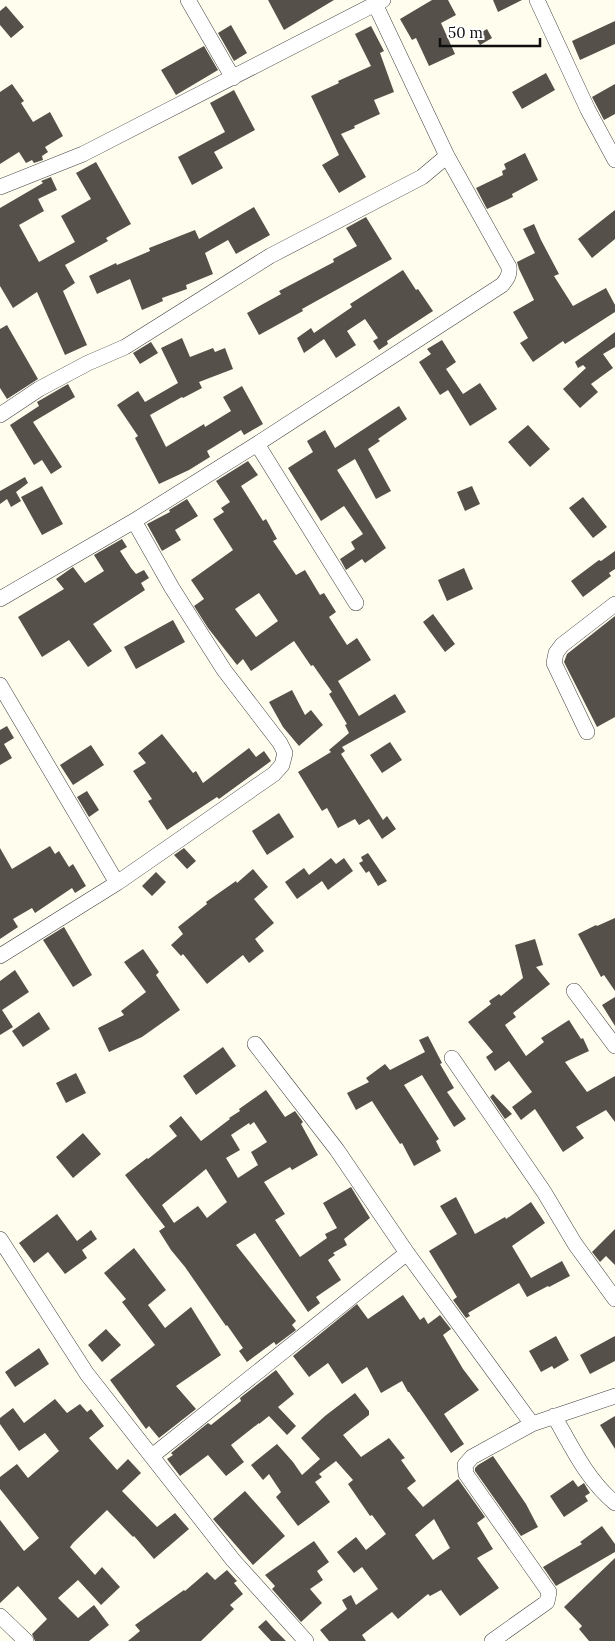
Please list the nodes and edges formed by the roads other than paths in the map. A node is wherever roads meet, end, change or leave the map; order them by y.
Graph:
1 (188, 0) edge
2 (537, 0) edge
3 (370, 4) edge
4 (233, 78) junction
5 (447, 156) junction
6 (615, 160) edge
7 (0, 187) edge
8 (0, 415) edge
9 (257, 444) junction
10 (134, 521) junction
11 (0, 599) edge
12 (356, 602) dead end
13 (615, 604) edge
14 (0, 685) edge
15 (587, 732) dead end
16 (117, 882) junction
17 (0, 956) edge
18 (574, 991) dead end
19 (255, 1044) dead end
20 (615, 1046) edge
21 (452, 1058) dead end
22 (0, 1239) edge
23 (408, 1253) junction
24 (615, 1300) edge
25 (615, 1396) edge
26 (554, 1416) junction
27 (532, 1424) junction
28 (152, 1456) junction
29 (615, 1503) edge
30 (0, 1616) edge
31 (26, 1641) edge
32 (306, 1641) edge
33 (492, 1641) edge

1 - 4 street
2 - 6 street
3 - 4 street
3 - 5 street
4 - 7 street
5 - 8 street
5 - 9 street
9 - 10 street
9 - 12 street
10 - 11 street
10 - 16 street
13 - 15 street
14 - 16 street
16 - 17 street
18 - 20 street
19 - 23 street
21 - 24 street
22 - 28 street
23 - 27 street
23 - 28 street
25 - 26 street
26 - 27 street
26 - 29 street
27 - 33 street
28 - 32 street
30 - 31 street

